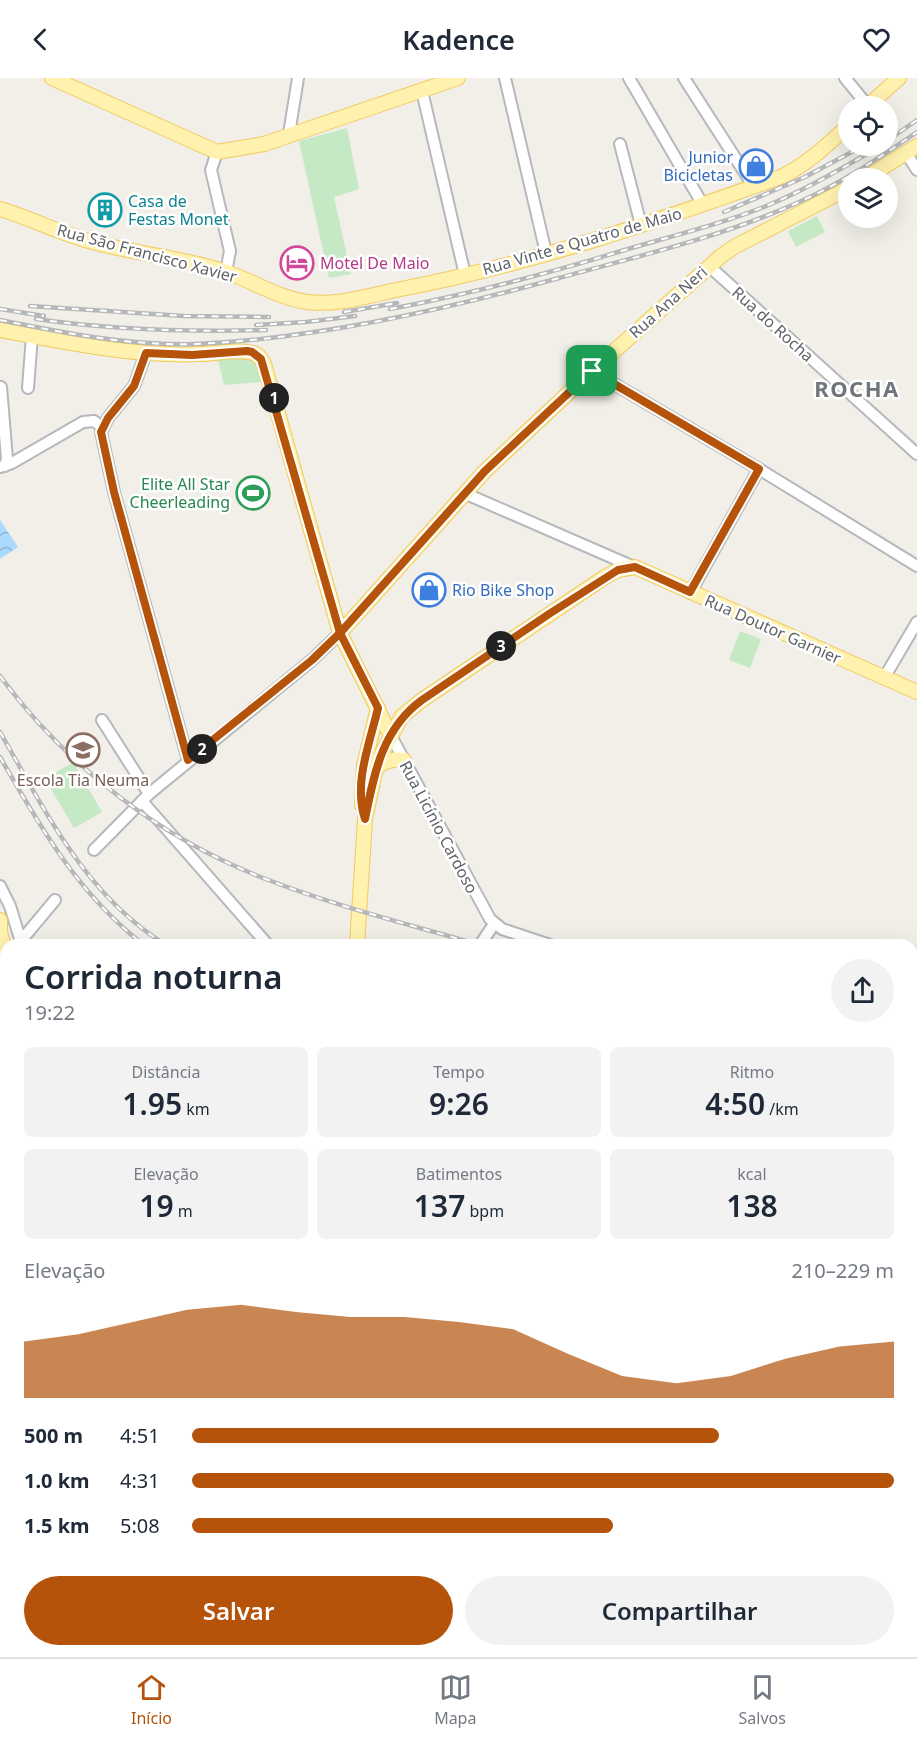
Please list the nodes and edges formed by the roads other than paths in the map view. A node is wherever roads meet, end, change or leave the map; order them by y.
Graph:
1 (52, 78) edge
2 (298, 78) edge
3 (458, 78) edge
4 (505, 78) edge
5 (629, 78) edge
6 (684, 78) edge
7 (845, 78) edge
8 (899, 78) edge
9 (422, 91) junction
10 (860, 96) edge
11 (879, 96) edge
12 (289, 134) junction
13 (838, 135) edge
14 (620, 144) dead end
15 (912, 150) edge
16 (217, 152) junction
17 (882, 168) edge
18 (917, 170) edge
19 (754, 187) junction
20 (838, 194) edge
21 (703, 205) junction
22 (0, 209) edge
23 (641, 225) junction
24 (546, 253) junction
25 (709, 266) junction
26 (226, 272) junction
27 (465, 275) junction
28 (294, 299) joint
29 (0, 330) edge
30 (32, 336) junction
31 (146, 353) junction
32 (592, 371) junction
33 (1, 387) edge
34 (28, 388) dead end
35 (102, 427) junction
36 (917, 454) edge
37 (2, 467) edge
38 (759, 469) junction
39 (464, 493) junction
40 (917, 566) edge
41 (635, 567) junction
42 (690, 592) junction
43 (917, 622) edge
44 (340, 633) junction
45 (884, 678) junction
46 (917, 692) edge
47 (378, 708) junction
48 (402, 716) junction
49 (102, 720) dead end
50 (391, 736) junction
51 (188, 760) junction
52 (404, 760) junction
53 (376, 768) junction
54 (145, 797) junction
55 (365, 824) junction
56 (94, 850) dead end
57 (0, 886) edge
58 (55, 900) dead end
59 (0, 920) edge
60 (494, 924) junction
61 (486, 935) junction
62 (2, 939) edge
63 (20, 939) edge
64 (25, 939) edge
65 (263, 939) edge
66 (357, 939) edge
67 (480, 939) edge
68 (484, 939) edge
69 (530, 939) edge

1 - 16 main road
2 - 12 street
3 - 9 main road
4 - 24 street
5 - 21 street
6 - 19 street
7 - 10 street
8 - 11 main road
9 - 12 main road
9 - 27 street
12 - 16 main road
13 - 19 main road, Rua Vinte e Quatro de Maio
14 - 23 street
15 - 17 main road
15 - 18 street
16 - 26 street
19 - 21 main road, Rua Vinte e Quatro de Maio
20 - 25 main road, Rua Ana Neri
21 - 23 main road, Rua Vinte e Quatro de Maio
22 - 26 main road, Rua São Francisco Xavier
23 - 24 main road, Rua Vinte e Quatro de Maio
24 - 27 main road, Rua Vinte e Quatro de Maio
25 - 32 main road, Rua Ana Neri
25 - 36 street, Rua do Rocha
26 - 28 main road, Rua São Francisco Xavier
27 - 28 main road, Rua Vinte e Quatro de Maio
29 - 30 main road
30 - 31 main road
30 - 34 street
31 - 35 street
31 - 44 main road, Rua Licínio Cardoso
32 - 38 street
32 - 39 main road, Rua Ana Neri
33 - 37 street
35 - 37 street
35 - 51 street
38 - 40 street
38 - 42 street
39 - 41 street, Rua Doutor Garnier
39 - 44 main road, Rua Ana Neri
41 - 42 main road, Rua Doutor Garnier
41 - 48 main road
42 - 45 main road, Rua Doutor Garnier
43 - 45 street
44 - 47 main road, Rua Licínio Cardoso
44 - 51 street
45 - 46 main road, Rua Doutor Garnier
47 - 48 main road
47 - 50 main road, Rua Licínio Cardoso
47 - 55 main road
48 - 50 main road
49 - 54 street
50 - 52 street, Rua Licínio Cardoso
50 - 53 main road
51 - 54 street
52 - 53 main road
52 - 60 street, Rua Licínio Cardoso
53 - 55 main road
54 - 56 street
54 - 65 street
55 - 66 main road
57 - 63 street
58 - 64 street
59 - 62 main road
60 - 61 street
60 - 69 street
61 - 67 street
61 - 68 street

